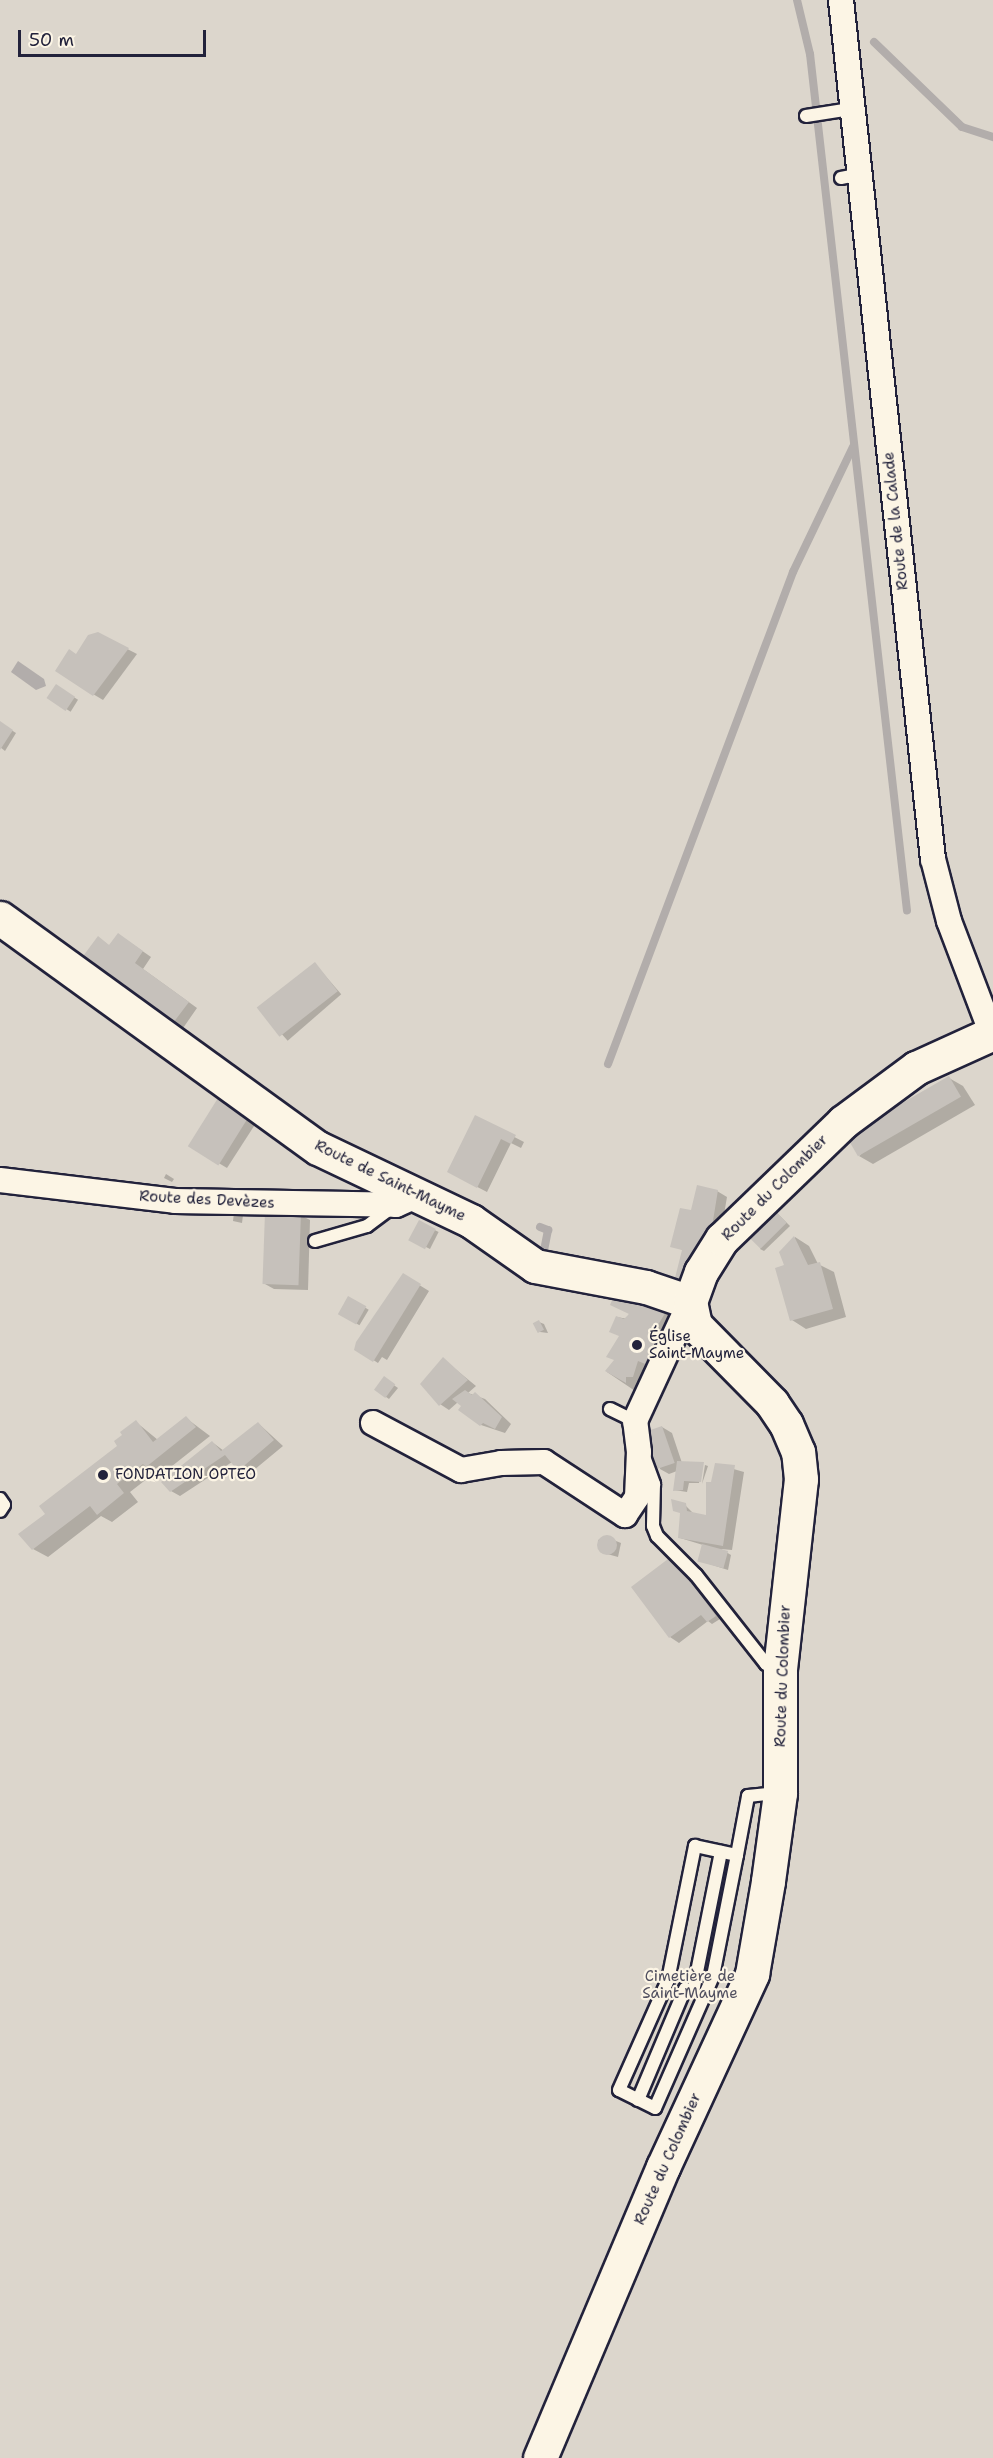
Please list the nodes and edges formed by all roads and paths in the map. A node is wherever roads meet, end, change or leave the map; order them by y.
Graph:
1 (841, 0) edge
2 (850, 109) junction
3 (806, 116) dead end
4 (0, 918) edge
5 (992, 1034) edge
6 (0, 1180) edge
7 (405, 1201) junction
8 (315, 1241) dead end
9 (690, 1302) junction
10 (610, 1408) dead end
11 (635, 1421) junction
12 (373, 1423) dead end
13 (639, 1452) junction
14 (0, 1499) edge
15 (0, 1511) edge
16 (780, 1669) junction
17 (780, 1793) junction
18 (721, 1852) junction
19 (737, 1855) junction
20 (668, 1980) junction
21 (694, 1993) junction
22 (638, 2100) junction
23 (540, 2458) edge

1 - 2 street, Route de la Calade
2 - 3 lane
2 - 5 street, Route de la Calade
4 - 7 street, Route de Saint-Mayme
5 - 9 street, Route du Colombier
6 - 7 street, Route des Devèzes
7 - 8 lane
7 - 9 street, Route de Saint-Mayme
9 - 11 street
9 - 16 street, Route du Colombier
10 - 11 lane
11 - 13 street
12 - 13 street
13 - 16 lane
14 - 15 lane
16 - 17 street, Route du Colombier
17 - 19 lane
17 - 23 street, Route du Colombier
18 - 19 lane
18 - 20 lane
18 - 21 lane
19 - 21 lane
20 - 21 lane
20 - 22 lane
21 - 22 lane
21 - 22 lane

